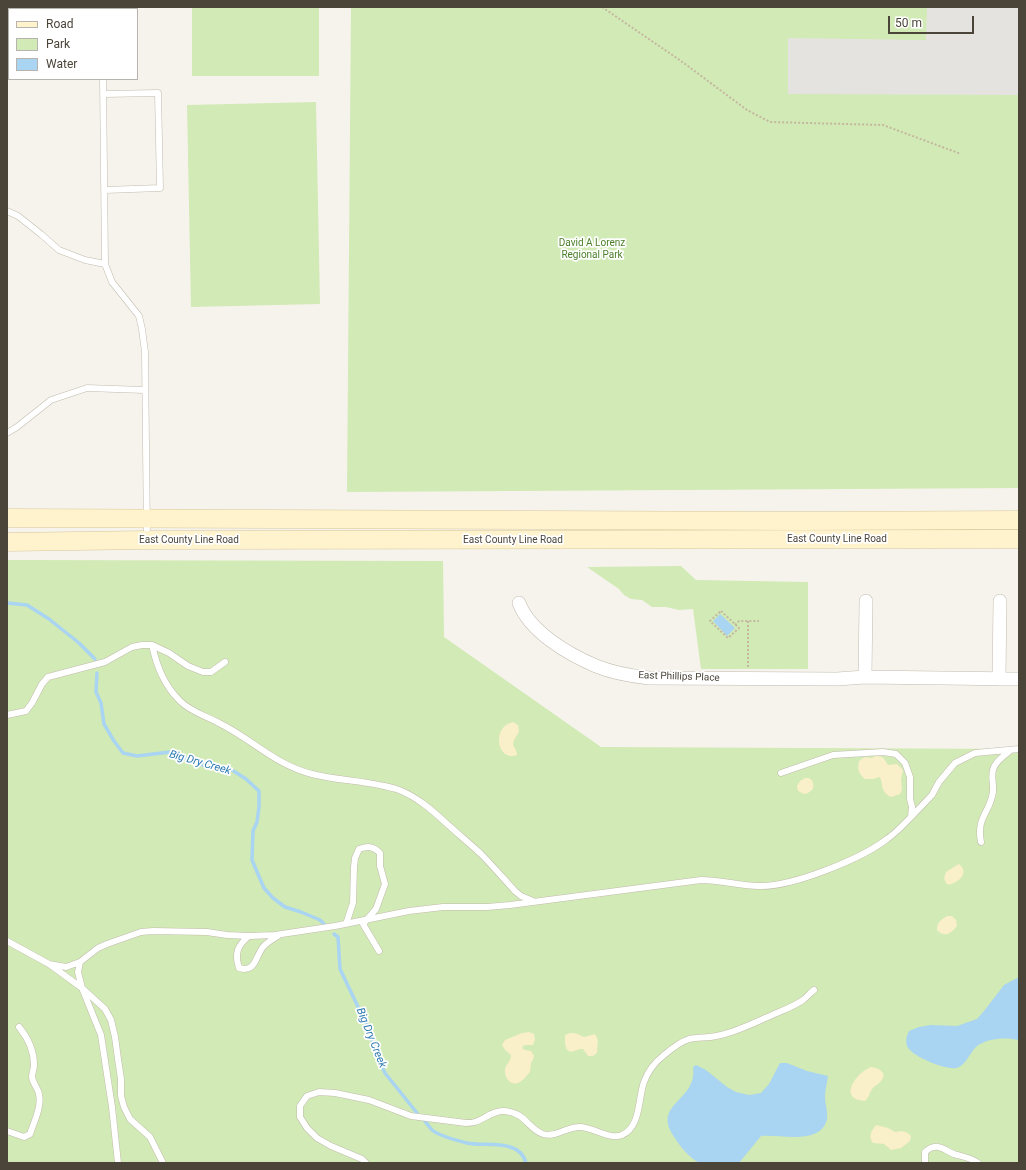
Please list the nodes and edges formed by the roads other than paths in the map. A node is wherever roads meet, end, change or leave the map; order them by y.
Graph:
1 (103, 80) edge
2 (104, 94) junction
3 (105, 190) junction
4 (7, 211) edge
5 (105, 264) junction
6 (144, 390) junction
7 (7, 433) edge
8 (7, 518) edge
9 (147, 518) junction
10 (1019, 520) edge
11 (1019, 539) edge
12 (147, 540) junction
13 (7, 542) edge
14 (866, 601) dead end
15 (1000, 601) dead end
16 (519, 603) dead end
17 (152, 645) junction
18 (225, 662) dead end
19 (865, 677) junction
20 (999, 679) junction
21 (1019, 679) edge
22 (7, 714) edge
23 (1019, 749) edge
24 (1011, 750) junction
25 (781, 773) dead end
26 (911, 816) junction
27 (981, 842) dead end
28 (515, 891) junction
29 (538, 902) junction
30 (514, 904) junction
31 (365, 921) junction
32 (346, 924) junction
33 (280, 934) junction
34 (249, 936) junction
35 (7, 941) edge
36 (379, 951) dead end
37 (80, 962) junction
38 (49, 964) junction
39 (82, 988) junction
40 (814, 990) dead end
41 (20, 1027) dead end
42 (7, 1131) edge
43 (118, 1163) edge
44 (164, 1163) edge
45 (366, 1163) edge
46 (925, 1163) edge
47 (978, 1163) edge

1 - 2 lane
2 - 3 lane
2 - 3 lane
3 - 5 lane
4 - 5 lane
5 - 6 lane
6 - 7 lane
6 - 9 lane
8 - 9 main road, East County Line Road
9 - 10 main road, East County Line Road
9 - 12 lane
11 - 12 main road, East County Line Road
12 - 13 main road, East County Line Road
14 - 19 street
15 - 20 street
16 - 19 street, East Phillips Place
17 - 18 lane
17 - 22 lane
17 - 28 lane
19 - 20 street, East Phillips Place
20 - 21 street, East Phillips Place
23 - 24 lane
24 - 26 lane
24 - 27 lane
25 - 26 lane
26 - 29 lane
28 - 29 lane
28 - 30 lane
29 - 30 lane
30 - 31 lane
31 - 32 lane
31 - 32 lane
31 - 36 lane
32 - 33 lane
33 - 34 lane
33 - 34 lane
34 - 37 lane
35 - 38 lane
37 - 38 lane
37 - 39 lane
38 - 39 lane
39 - 43 lane
39 - 44 lane
40 - 45 lane
41 - 42 lane
46 - 47 lane

